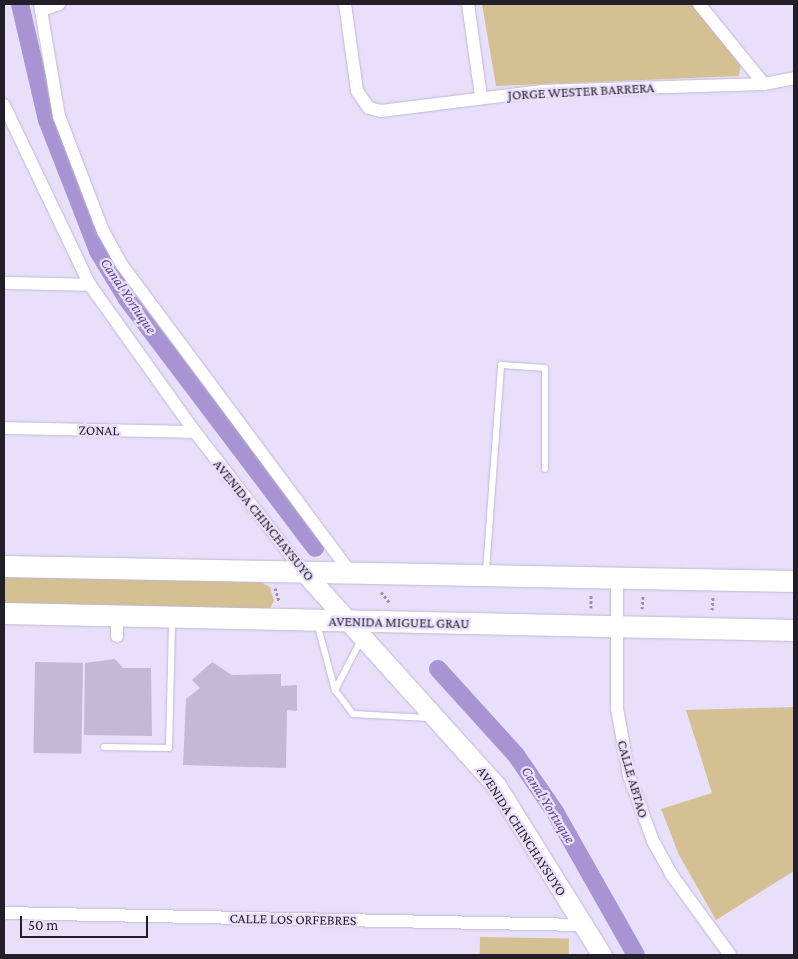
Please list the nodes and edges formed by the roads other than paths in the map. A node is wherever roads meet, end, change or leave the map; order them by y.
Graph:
1 (59, 4) edge
2 (345, 4) edge
3 (468, 4) edge
4 (699, 4) edge
5 (40, 7) edge
6 (794, 78) edge
7 (764, 84) junction
8 (482, 97) junction
9 (4, 105) edge
10 (9, 131) edge
11 (4, 283) edge
12 (90, 285) junction
13 (4, 428) edge
14 (195, 432) junction
15 (545, 469) dead end
16 (4, 566) edge
17 (303, 572) junction
18 (358, 572) junction
19 (486, 575) junction
20 (617, 578) junction
21 (794, 581) edge
22 (4, 613) edge
23 (172, 617) junction
24 (316, 620) junction
25 (617, 626) junction
26 (358, 628) junction
27 (794, 630) edge
28 (335, 690) junction
29 (439, 718) junction
30 (104, 747) dead end
31 (4, 912) edge
32 (583, 925) junction
33 (602, 955) edge
34 (730, 955) edge

1 - 5 street
2 - 8 street, JORGE WESTER BARRERA
3 - 8 street
4 - 7 street
5 - 18 street
6 - 7 street, JORGE WESTER BARRERA
7 - 8 street, JORGE WESTER BARRERA
9 - 10 street, AVENIDA CHINCHAYSUYO
10 - 12 street, AVENIDA CHINCHAYSUYO
11 - 12 street
12 - 14 street, AVENIDA CHINCHAYSUYO
13 - 14 street, ZONAL
14 - 17 street, AVENIDA CHINCHAYSUYO
15 - 19 lane
16 - 17 main road
17 - 18 main road
17 - 26 street, AVENIDA CHINCHAYSUYO
18 - 19 main road
19 - 20 main road
20 - 21 main road
20 - 25 street, CALLE ABTAO
22 - 23 main road, AVENIDA MIGUEL GRAU
23 - 24 main road, AVENIDA MIGUEL GRAU
23 - 30 lane
24 - 26 main road, AVENIDA MIGUEL GRAU
24 - 28 lane
25 - 26 main road, AVENIDA MIGUEL GRAU
25 - 27 main road, AVENIDA MIGUEL GRAU
25 - 34 street, CALLE ABTAO
26 - 28 lane
26 - 29 street, AVENIDA CHINCHAYSUYO
28 - 29 lane
29 - 32 street, AVENIDA CHINCHAYSUYO
31 - 32 street, CALLE LOS ORFEBRES
32 - 33 street, AVENIDA CHINCHAYSUYO

